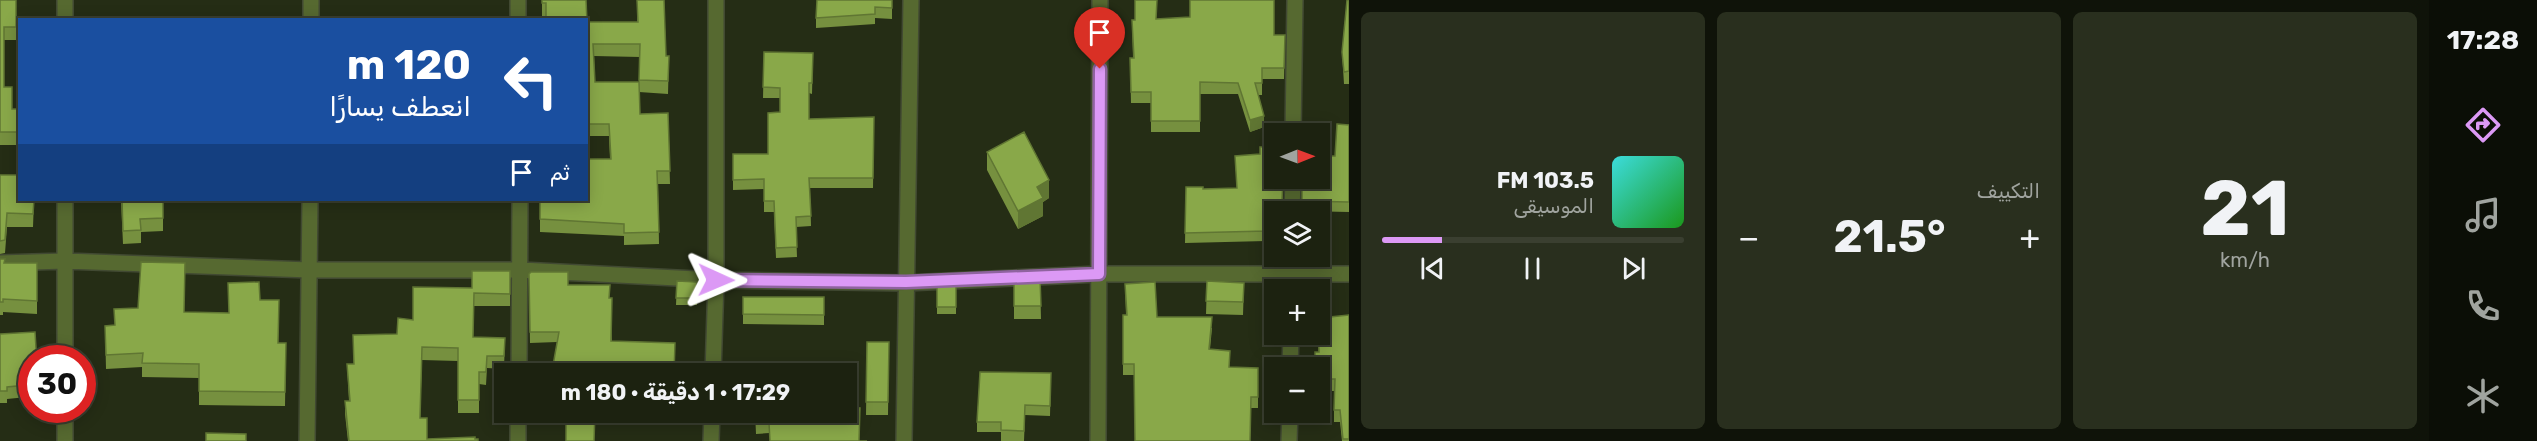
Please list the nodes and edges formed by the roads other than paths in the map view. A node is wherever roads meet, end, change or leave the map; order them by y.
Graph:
1 (65, 0) edge
2 (311, 0) edge
3 (518, 0) edge
4 (716, 0) edge
5 (911, 0) edge
6 (1100, 0) edge
7 (1295, 0) edge
8 (65, 18) edge
9 (311, 18) edge
10 (518, 18) edge
11 (1293, 123) edge
12 (65, 201) edge
13 (310, 201) edge
14 (520, 201) edge
15 (65, 261) junction
16 (0, 262) edge
17 (310, 270) junction
18 (521, 270) junction
19 (1099, 274) junction
20 (1349, 274) edge
21 (1313, 279) edge
22 (716, 280) junction
23 (1264, 281) edge
24 (906, 282) junction
25 (65, 345) edge
26 (519, 363) edge
27 (713, 363) edge
28 (65, 423) edge
29 (518, 423) edge
30 (712, 423) edge
31 (1290, 423) edge
32 (65, 441) edge
33 (307, 441) edge
34 (518, 441) edge
35 (711, 441) edge
36 (904, 441) edge
37 (1098, 441) edge
38 (1289, 441) edge

1 - 8 street
2 - 9 street
3 - 10 street
4 - 22 street
5 - 24 street
6 - 19 street
7 - 11 street
12 - 15 street
13 - 17 street
14 - 18 street
15 - 16 street
15 - 17 street
15 - 25 street
17 - 18 street
17 - 33 street
18 - 22 street
18 - 26 street
19 - 23 street
19 - 24 street
19 - 37 street
20 - 21 street
22 - 24 street
22 - 27 street
24 - 36 street
28 - 32 street
29 - 34 street
30 - 35 street
31 - 38 street

